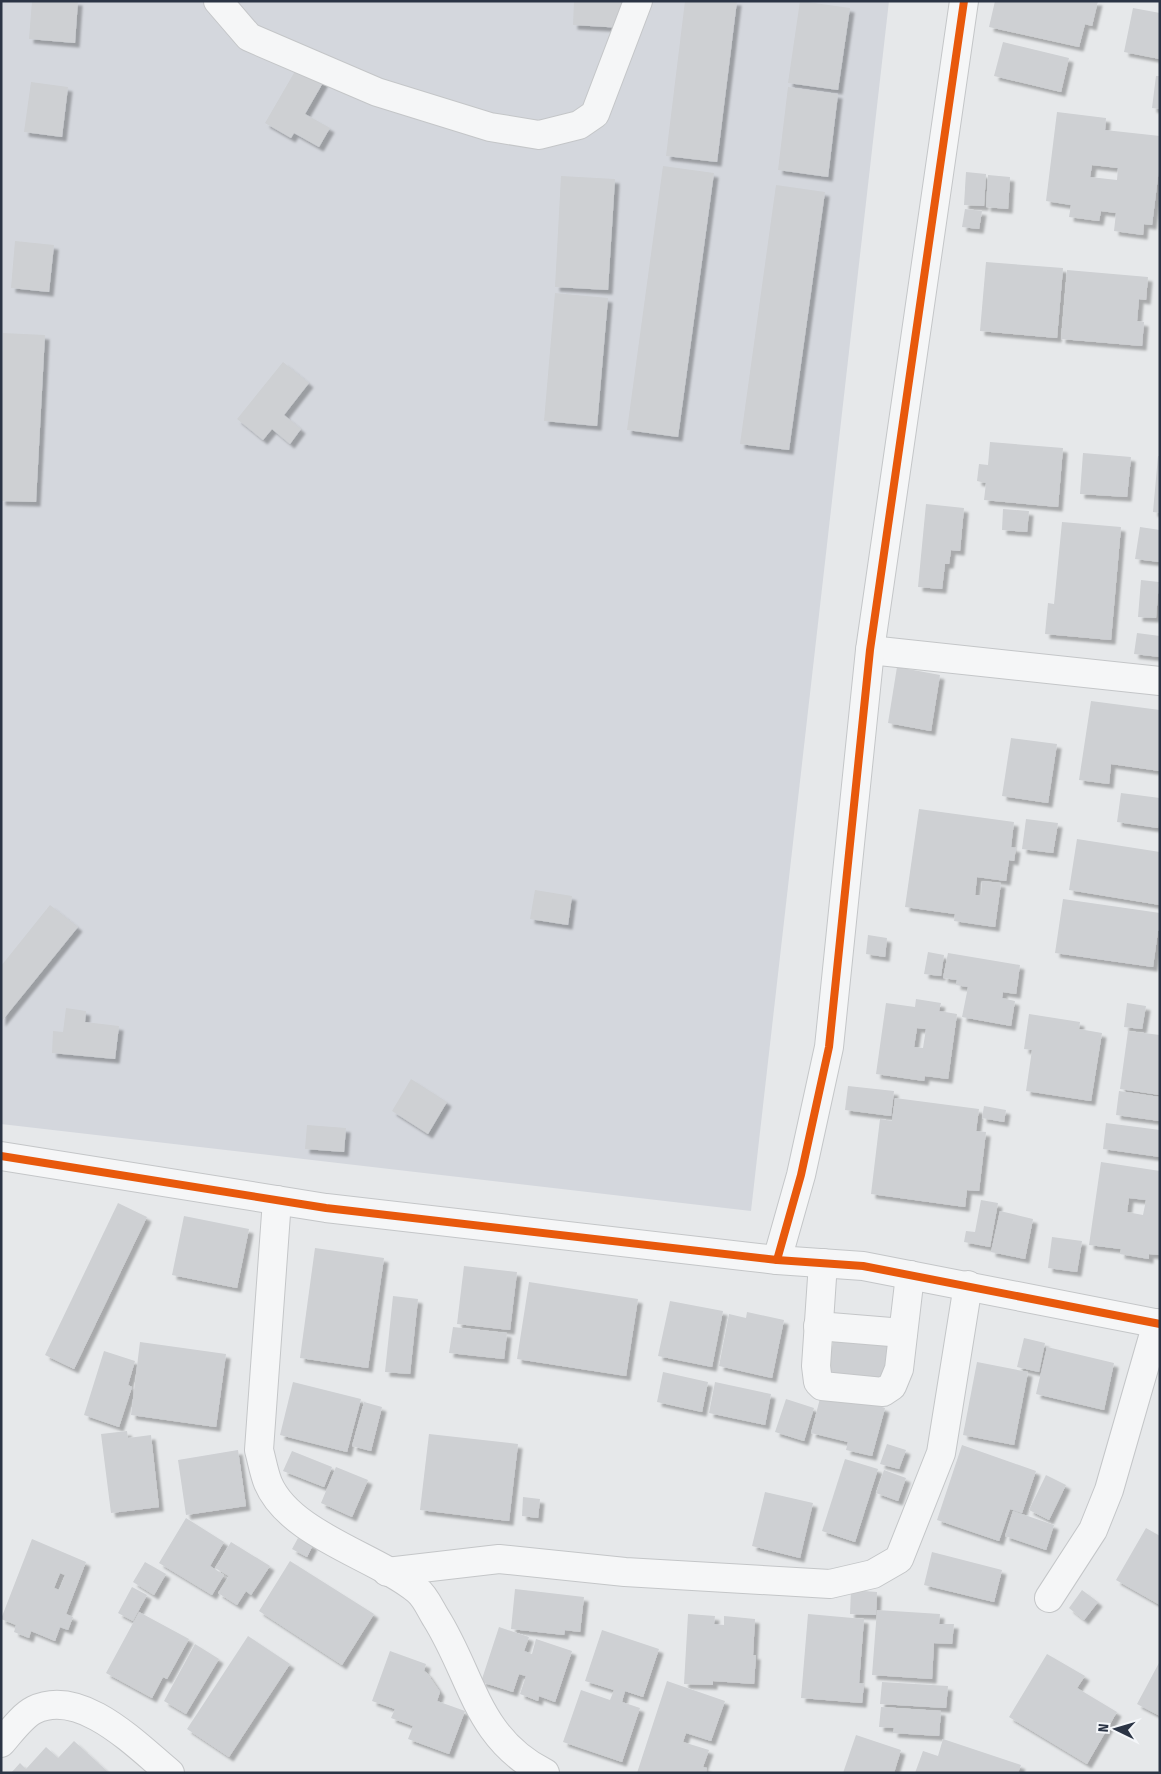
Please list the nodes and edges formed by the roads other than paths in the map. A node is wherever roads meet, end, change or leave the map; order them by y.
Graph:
1 (218, 1) edge
2 (638, 1) edge
3 (964, 1) edge
4 (870, 650) junction
5 (1160, 681) edge
6 (1, 1156) edge
7 (277, 1200) junction
8 (777, 1260) junction
9 (823, 1263) junction
10 (910, 1275) junction
11 (968, 1285) junction
12 (1159, 1324) edge
13 (818, 1326) junction
14 (903, 1333) junction
15 (387, 1572) junction
16 (1049, 1598) dead end
17 (1, 1743) edge
18 (517, 1765) edge
19 (170, 1773) edge
20 (544, 1773) edge

1 - 2 street
3 - 4 street
4 - 5 street
4 - 8 street
6 - 7 street
7 - 8 street
7 - 15 street
8 - 9 street
9 - 10 street
9 - 13 street
10 - 11 street
10 - 14 street
11 - 12 street
11 - 15 street
12 - 16 street
13 - 14 street
13 - 14 street
15 - 18 street
17 - 19 street
18 - 20 street

